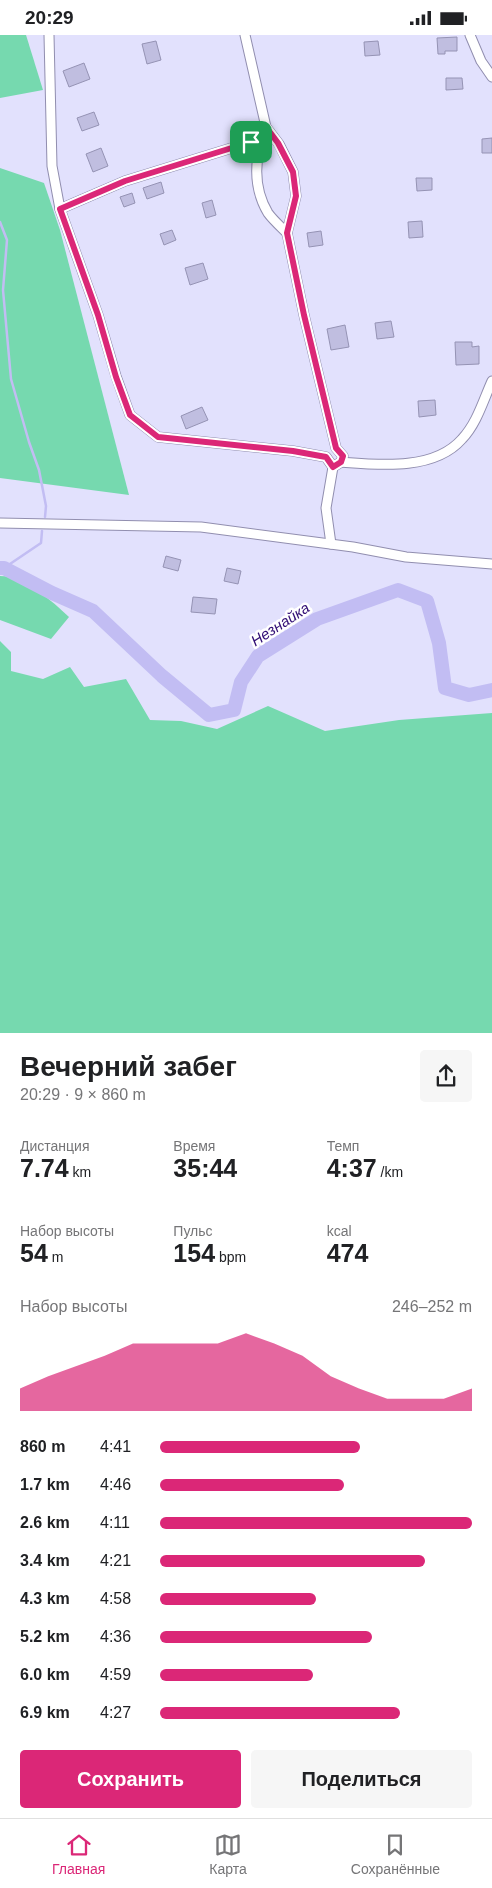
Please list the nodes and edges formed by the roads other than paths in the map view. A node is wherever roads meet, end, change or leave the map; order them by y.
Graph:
1 (49, 35) edge
2 (244, 35) edge
3 (470, 35) edge
4 (492, 77) edge
5 (266, 127) junction
6 (260, 143) junction
7 (60, 209) junction
8 (287, 233) junction
9 (492, 381) edge
10 (337, 465) junction
11 (0, 523) edge
12 (331, 544) junction
13 (492, 564) edge

1 - 7 street
2 - 5 street
3 - 4 street
5 - 6 street
5 - 8 street
6 - 7 street
6 - 8 street
7 - 10 street
8 - 10 street
9 - 10 street
10 - 12 street
11 - 12 street
12 - 13 street

